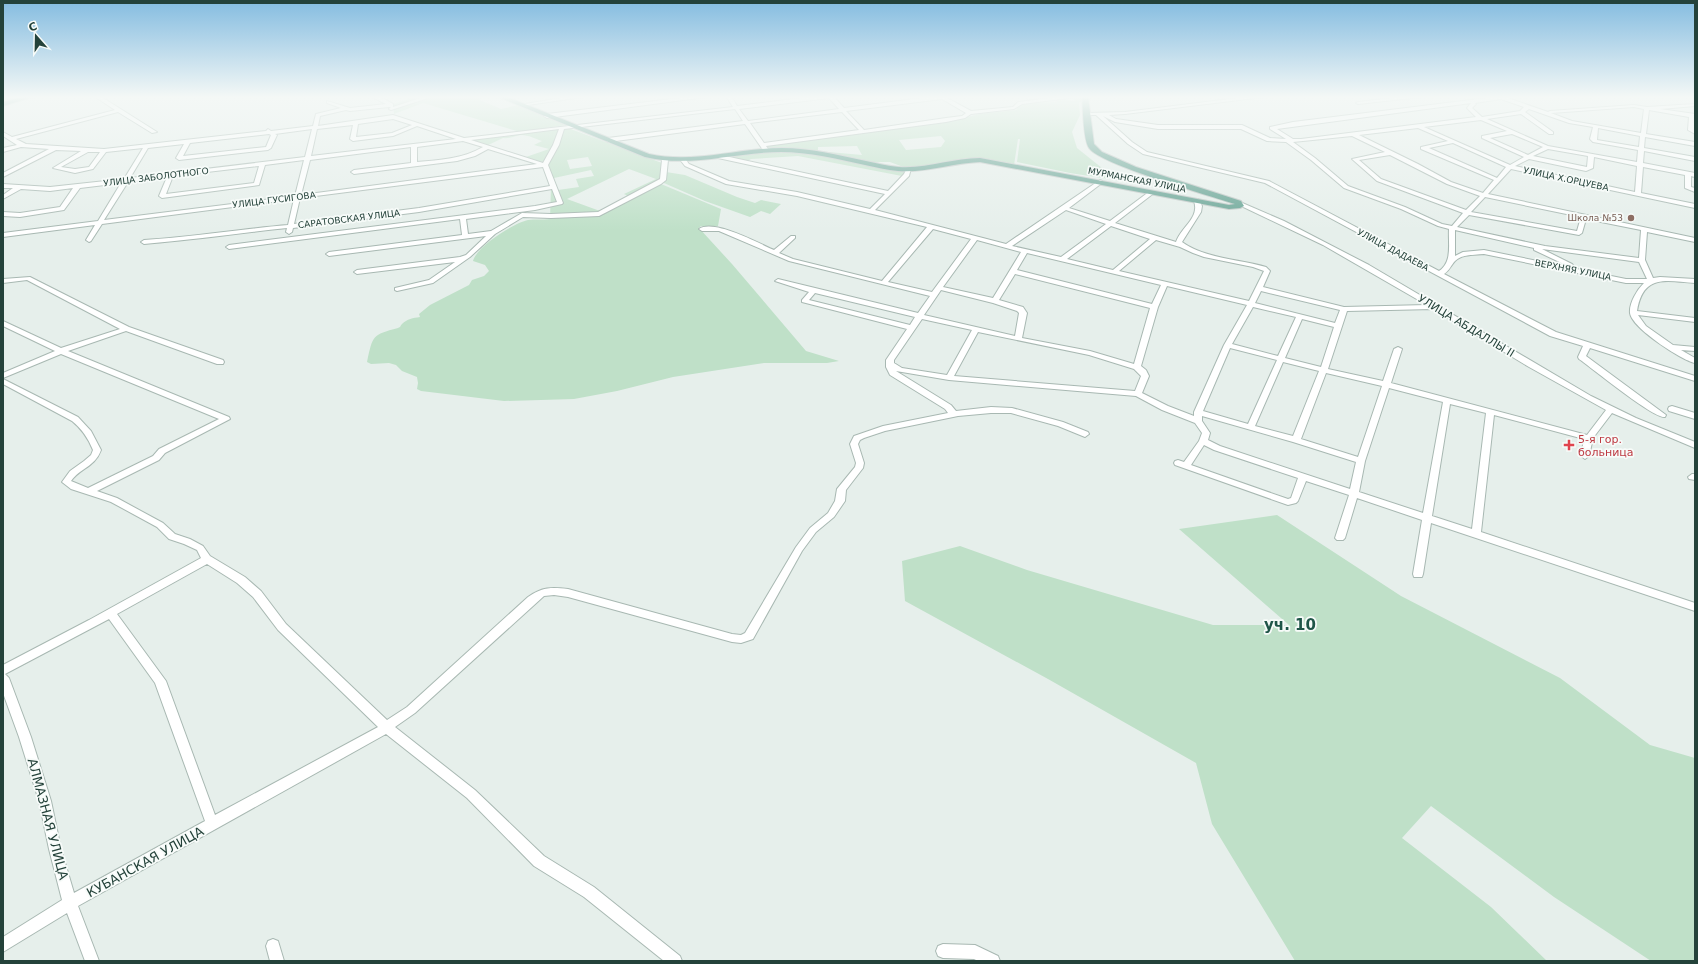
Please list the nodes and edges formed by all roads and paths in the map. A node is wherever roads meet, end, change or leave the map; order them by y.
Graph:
1 (14, 141) edge
2 (188, 141) joint
3 (271, 141) edge
4 (312, 141) edge
5 (453, 141) edge
6 (465, 141) edge
7 (557, 141) edge
8 (610, 141) edge
9 (759, 141) edge
10 (804, 141) edge
11 (1090, 141) edge
12 (1128, 141) edge
13 (1291, 141) edge
14 (1367, 141) edge
15 (1493, 141) edge
16 (1533, 141) edge
17 (1599, 141) edge
18 (1642, 141) edge
19 (1678, 141) edge
20 (1452, 142) joint
21 (1695, 144) edge
22 (20, 145) junction
23 (414, 146) junction
24 (146, 147) junction
25 (487, 147) junction
26 (1547, 147) junction
27 (55, 148) junction
28 (764, 148) junction
29 (3, 150) edge
30 (87, 150) junction
31 (1641, 150) junction
32 (104, 151) junction
33 (1392, 153) junction
34 (1591, 155) junction
35 (720, 157) junction
36 (1528, 157) junction
37 (307, 158) junction
38 (238, 159) junction
39 (665, 160) junction
40 (1695, 160) edge
41 (684, 161) junction
42 (262, 164) junction
43 (1640, 164) junction
44 (414, 165) junction
45 (545, 165) junction
46 (1510, 168) junction
47 (909, 169) junction
48 (354, 172) dead end
49 (1688, 174) junction
50 (3, 175) edge
51 (171, 175) junction
52 (1695, 175) edge
53 (124, 180) junction
54 (1498, 180) junction
55 (1100, 182) junction
56 (3, 186) edge
57 (78, 186) junction
58 (20, 187) junction
59 (553, 187) junction
60 (1695, 190) edge
61 (1152, 192) junction
62 (889, 193) junction
63 (1638, 194) junction
64 (1484, 195) junction
65 (3, 196) edge
66 (298, 196) junction
67 (1197, 201) junction
68 (1238, 203) junction
69 (1695, 206) edge
70 (1229, 207) junction
71 (1065, 208) junction
72 (871, 211) junction
73 (1468, 212) junction
74 (3, 214) edge
75 (1584, 216) junction
76 (463, 217) junction
77 (1275, 219) junction
78 (100, 222) junction
79 (1111, 223) junction
80 (290, 226) junction
81 (931, 227) junction
82 (702, 229) dead end
83 (1452, 229) junction
84 (1644, 229) junction
85 (493, 233) junction
86 (3, 235) edge
87 (465, 237) junction
88 (793, 237) dead end
89 (975, 238) junction
90 (1155, 238) junction
91 (288, 239) junction
92 (89, 240) dead end
93 (1695, 240) edge
94 (144, 242) dead end
95 (1526, 244) junction
96 (1180, 245) junction
97 (1007, 246) junction
98 (229, 247) dead end
99 (1025, 251) junction
100 (775, 253) junction
101 (329, 254) dead end
102 (464, 258) junction
103 (1063, 259) junction
104 (1452, 260) junction
105 (1642, 260) junction
106 (1012, 271) junction
107 (357, 272) dead end
108 (1114, 272) junction
109 (1592, 273) junction
110 (1439, 274) junction
111 (3, 281) edge
112 (778, 281) dead end
113 (1651, 281) junction
114 (1695, 281) edge
115 (884, 283) junction
116 (1165, 284) junction
117 (939, 288) junction
118 (1259, 288) junction
119 (397, 289) dead end
120 (814, 291) junction
121 (934, 295) junction
122 (995, 301) junction
123 (1251, 304) junction
124 (1154, 307) junction
125 (1434, 307) junction
126 (1344, 309) junction
127 (1634, 312) junction
128 (920, 316) junction
129 (1300, 316) junction
130 (1695, 320) edge
131 (3, 323) edge
132 (1338, 326) junction
133 (912, 328) junction
134 (126, 329) junction
135 (976, 329) junction
136 (1018, 339) junction
137 (1228, 345) junction
138 (1587, 346) junction
139 (1672, 347) junction
140 (1398, 349) dead end
141 (1695, 349) edge
142 (61, 351) junction
143 (1281, 359) junction
144 (1695, 361) edge
145 (220, 362) dead end
146 (891, 365) junction
147 (1138, 368) junction
148 (1323, 370) junction
149 (3, 376) edge
150 (949, 378) junction
151 (1695, 379) edge
152 (3, 381) edge
153 (1385, 384) junction
154 (1138, 394) junction
155 (1447, 400) junction
156 (1672, 409) dead end
157 (1610, 410) junction
158 (1490, 412) junction
159 (954, 414) junction
160 (1662, 415) dead end
161 (1695, 416) edge
162 (1198, 417) junction
163 (1251, 426) junction
164 (1085, 434) dead end
165 (1589, 438) junction
166 (1296, 440) junction
167 (1203, 441) junction
168 (1695, 445) edge
169 (1584, 456) dead end
170 (1361, 461) junction
171 (1303, 477) junction
172 (88, 492) junction
173 (1354, 494) junction
174 (1428, 519) junction
175 (1476, 535) junction
176 (1340, 538) dead end
177 (207, 559) junction
178 (1418, 574) dead end
179 (1695, 607) edge
180 (110, 613) junction
181 (3, 670) edge
182 (3, 678) edge
183 (386, 728) junction
184 (212, 824) junction
185 (70, 903) junction
186 (3, 945) edge
187 (273, 946) dead end
188 (943, 951) dead end
189 (92, 961) edge
190 (277, 961) edge
191 (674, 961) edge
192 (993, 961) edge

1 - 22 street
2 - 24 street
2 - 38 street
3 - 38 street
4 - 37 street
5 - 23 street, УЛИЦА ЗАБОЛОТНОГО
6 - 25 street
7 - 45 street
8 - 39 main road, МУРМАНСКАЯ УЛИЦА
9 - 28 street
10 - 28 street
11 - 68 main road
12 - 110 street, УЛИЦА ДАДАЕВА
13 - 83 street
14 - 33 street
15 - 36 street
16 - 26 street
17 - 31 street
18 - 31 street
19 - 21 street
20 - 46 street, УЛИЦА Х.ОРЦУЕВА
20 - 54 street
22 - 27 street
22 - 29 street
23 - 37 street, УЛИЦА ЗАБОЛОТНОГО
23 - 44 street
24 - 32 street
24 - 53 street
25 - 44 street
25 - 45 street
26 - 34 street
26 - 36 street
27 - 30 street
27 - 50 street
28 - 35 main road, МУРМАНСКАЯ УЛИЦА
28 - 47 main road, МУРМАНСКАЯ УЛИЦА
30 - 32 street
30 - 32 street
31 - 40 street
31 - 43 street
33 - 64 street
33 - 73 street
34 - 36 street
34 - 43 street
35 - 41 main road, МУРМАНСКАЯ УЛИЦА
35 - 62 street
36 - 46 street
37 - 42 street, УЛИЦА ЗАБОЛОТНОГО
37 - 66 street
38 - 42 street, УЛИЦА ЗАБОЛОТНОГО
38 - 51 street, УЛИЦА ЗАБОЛОТНОГО
39 - 41 main road, МУРМАНСКАЯ УЛИЦА
39 - 85 street
41 - 72 street
42 - 51 street
43 - 49 street
43 - 63 street
44 - 48 street
45 - 59 street
45 - 66 street, УЛИЦА ГУСИГОВА
46 - 54 street
46 - 63 street, УЛИЦА Х.ОРЦУЕВА
47 - 55 main road, МУРМАНСКАЯ УЛИЦА
47 - 62 street
49 - 52 street
49 - 60 street
51 - 53 street, УЛИЦА ЗАБОЛОТНОГО
53 - 57 street, УЛИЦА ЗАБОЛОТНОГО
53 - 78 street
54 - 64 street
55 - 61 main road, МУРМАНСКАЯ УЛИЦА
55 - 71 street
56 - 58 street, УЛИЦА ЗАБОЛОТНОГО
57 - 58 street, УЛИЦА ЗАБОЛОТНОГО
57 - 74 street
58 - 65 street
59 - 76 street
59 - 80 street, САРАТОВСКАЯ УЛИЦА
61 - 67 main road, МУРМАНСКАЯ УЛИЦА
61 - 79 street
62 - 72 street
63 - 69 street, УЛИЦА Х.ОРЦУЕВА
64 - 73 street
64 - 75 street
66 - 78 street, УЛИЦА ГУСИГОВА
66 - 80 street
67 - 70 main road, МУРМАНСКАЯ УЛИЦА
67 - 96 street
68 - 70 main road
68 - 77 street, УЛИЦА АБДАЛЛЫ II
70 - 77 street
71 - 79 street
71 - 97 street
72 - 81 street
73 - 75 street
73 - 83 street
75 - 84 street
76 - 87 street
76 - 91 street
77 - 125 street, УЛИЦА АБДАЛЛЫ II
78 - 86 street, УЛИЦА ГУСИГОВА
78 - 92 street
79 - 90 street
79 - 103 street
80 - 91 street
80 - 94 street, САРАТОВСКАЯ УЛИЦА
81 - 89 street
81 - 115 street
82 - 100 street
83 - 95 street
83 - 104 street
84 - 93 street
84 - 105 street
85 - 87 street
85 - 102 street
87 - 101 street
88 - 100 street
89 - 97 street
89 - 117 street
90 - 96 street
90 - 108 street
91 - 98 street
95 - 105 street
95 - 109 street
96 - 118 street
97 - 99 street
99 - 103 street
99 - 106 street
100 - 115 street
102 - 107 street
102 - 119 street
103 - 108 street
104 - 109 street, ВЕРХНЯЯ УЛИЦА
104 - 110 street
105 - 113 street
106 - 122 street
106 - 124 street
108 - 116 street
109 - 113 street, ВЕРХНЯЯ УЛИЦА
110 - 138 street, УЛИЦА ДАДАЕВА
111 - 134 street
112 - 120 street
113 - 114 street, ВЕРХНЯЯ УЛИЦА
113 - 127 street
115 - 121 street
116 - 123 street
116 - 124 street
117 - 121 street
117 - 122 street
118 - 123 street
118 - 126 street
120 - 128 street
120 - 133 street
121 - 128 street
122 - 136 street
123 - 129 street
123 - 137 street
124 - 147 street
125 - 126 street
125 - 157 street, УЛИЦА АБДАЛЛЫ II
126 - 132 street
127 - 130 street
127 - 139 street
128 - 133 street
128 - 135 street
129 - 132 street
129 - 143 street
131 - 142 street
132 - 148 street
133 - 146 street
134 - 142 street
134 - 145 street
135 - 136 street
135 - 150 street
136 - 147 street
137 - 143 street
137 - 162 street
138 - 151 street, УЛИЦА ДАДАЕВА
138 - 160 street
139 - 141 street
139 - 144 street
140 - 153 street
142 - 149 street
142 - 172 street
143 - 148 street
143 - 163 street
146 - 150 street
146 - 159 street
147 - 154 street
148 - 153 street
148 - 166 street
150 - 154 street
152 - 172 street
153 - 155 street
153 - 170 street
154 - 162 street
155 - 158 street
155 - 174 street
156 - 161 street
157 - 165 street
157 - 168 street, УЛИЦА АБДАЛЛЫ II
158 - 165 street
158 - 175 street
159 - 164 street
159 - 183 street, КУБАНСКАЯ УЛИЦА
162 - 163 street
162 - 167 street
163 - 166 street
165 - 169 street
166 - 170 street
167 - 171 street
167 - 171 street
170 - 173 street
171 - 173 street
172 - 177 street
173 - 174 street
173 - 176 street
174 - 175 street
174 - 178 street
175 - 179 street
177 - 180 street
177 - 183 street
180 - 181 street
180 - 184 street
182 - 185 street, АЛМАЗНАЯ УЛИЦА
183 - 184 street, КУБАНСКАЯ УЛИЦА
183 - 191 street
184 - 185 street, КУБАНСКАЯ УЛИЦА
185 - 186 street, КУБАНСКАЯ УЛИЦА
185 - 189 street, АЛМАЗНАЯ УЛИЦА
187 - 190 street
188 - 192 street

